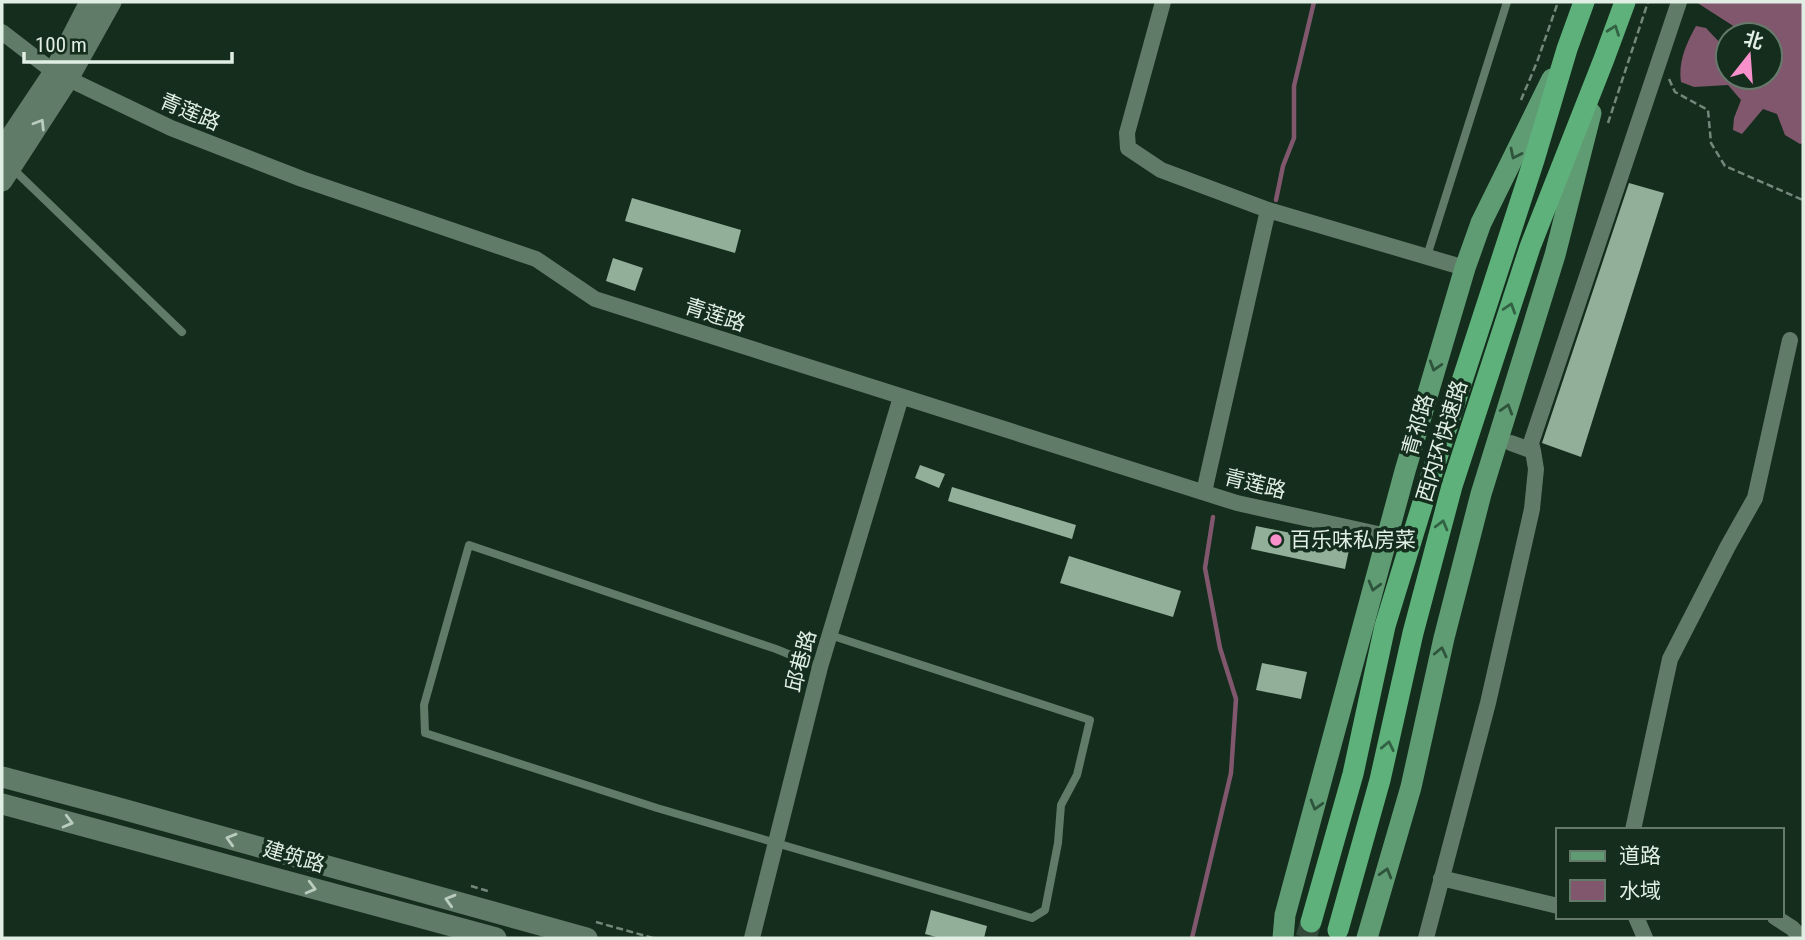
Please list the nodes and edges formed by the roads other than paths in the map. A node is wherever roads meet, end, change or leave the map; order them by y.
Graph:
1 (90, 2) edge
2 (111, 2) edge
3 (1163, 2) edge
4 (1507, 2) edge
5 (1584, 2) edge
6 (1625, 2) edge
7 (1679, 2) edge
8 (2, 32) edge
9 (1567, 49) junction
10 (1604, 59) junction
11 (61, 76) junction
12 (6, 166) edge
13 (1268, 210) junction
14 (1427, 256) junction
15 (1465, 268) junction
16 (183, 332) dead end
17 (1790, 340) dead end
18 (901, 397) junction
19 (1511, 443) dead end
20 (1533, 451) junction
21 (1204, 492) junction
22 (1387, 536) junction
23 (830, 635) junction
24 (820, 667) junction
25 (2, 776) edge
26 (2, 804) edge
27 (1633, 828) edge
28 (776, 843) junction
29 (1441, 878) junction
30 (1556, 906) edge
31 (497, 913) junction
32 (1637, 919) edge
33 (1778, 919) edge
34 (1311, 922) tunnel mouth
35 (1338, 930) dead end
36 (492, 938) edge
37 (587, 938) edge
38 (752, 938) edge
39 (1283, 938) edge
40 (1367, 938) edge
41 (1426, 938) edge
42 (1646, 938) edge
43 (1802, 938) edge

1 - 11 main road
2 - 11 main road
3 - 13 street
4 - 14 lane
5 - 9 highway, 西内环快速路
10 -> 6 highway, 西内环快速路
7 - 20 street
8 - 11 street, 青莲路
9 -> 15 main road, 青祁路
9 - 34 highway, 西内环快速路
35 -> 10 highway, 西内环快速路
40 -> 10 main road
11 - 12 main road
11 - 18 street, 青莲路
12 - 16 lane
13 - 14 street
13 - 21 street
14 - 15 street
15 -> 22 main road, 青祁路
17 - 27 street
18 - 21 street, 青莲路
18 - 23 street, 邱巷路
19 - 20 street
20 - 29 street
21 - 22 street, 青莲路
22 -> 39 main road, 青祁路
23 - 24 street, 邱巷路
23 - 28 lane
24 - 28 street, 邱巷路
24 - 28 lane
31 -> 25 main road, 建筑路
26 -> 36 main road, 建筑路
28 - 38 street, 邱巷路
29 - 30 street
29 - 41 street
31 - 36 street
31 - 37 main road, 建筑路
32 - 42 street
33 - 43 street

